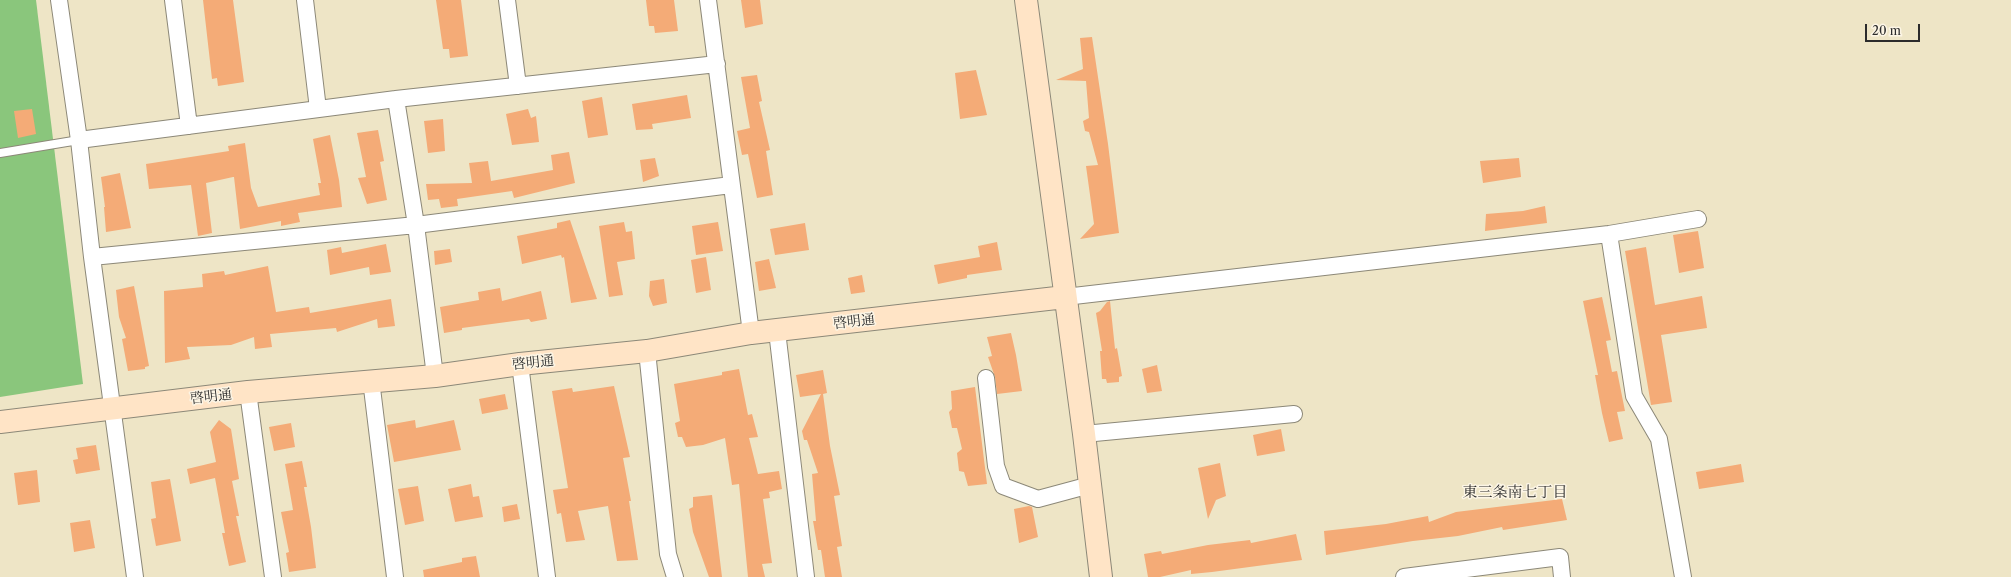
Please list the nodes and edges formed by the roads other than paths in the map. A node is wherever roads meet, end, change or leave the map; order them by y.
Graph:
1 (59, 0) edge
2 (173, 0) edge
3 (305, 0) edge
4 (507, 0) edge
5 (708, 0) edge
6 (1026, 0) edge
7 (717, 64) junction
8 (518, 86) junction
9 (396, 99) junction
10 (318, 109) junction
11 (189, 126) junction
12 (79, 140) junction
13 (0, 153) edge
14 (731, 185) junction
15 (1698, 219) dead end
16 (416, 224) junction
17 (1609, 234) junction
18 (92, 257) junction
19 (1065, 297) junction
20 (777, 331) junction
21 (751, 333) junction
22 (647, 351) junction
23 (520, 364) junction
24 (435, 376) junction
25 (986, 378) dead end
26 (372, 380) junction
27 (248, 392) junction
28 (113, 409) junction
29 (1294, 414) dead end
30 (0, 422) edge
31 (1084, 434) junction
32 (1090, 485) junction
33 (135, 577) edge
34 (273, 577) edge
35 (395, 577) edge
36 (547, 577) edge
37 (676, 577) edge
38 (806, 577) edge
39 (1101, 577) edge
40 (1404, 577) edge
41 (1562, 577) edge
42 (1683, 577) edge

1 - 12 street
2 - 11 street
3 - 10 street
4 - 8 street
5 - 7 street
6 - 19 street
7 - 8 street
7 - 14 street
8 - 9 street
9 - 10 street
9 - 16 street
10 - 11 street
11 - 12 street
12 - 13 lane
12 - 18 street
14 - 16 street
14 - 21 street
15 - 17 street
16 - 18 street
16 - 24 street
17 - 19 street
17 - 42 street
18 - 28 street
19 - 20 street, 啓明通
19 - 31 street
20 - 21 street, 啓明通
20 - 38 street
21 - 22 street, 啓明通
22 - 23 street, 啓明通
22 - 37 street
23 - 24 street, 啓明通
23 - 36 street
24 - 26 street, 啓明通
25 - 32 street
26 - 27 street, 啓明通
26 - 35 street
27 - 28 street, 啓明通
27 - 34 street
28 - 30 street, 啓明通
28 - 33 street
29 - 31 street
31 - 32 street
32 - 39 street
40 - 41 street

